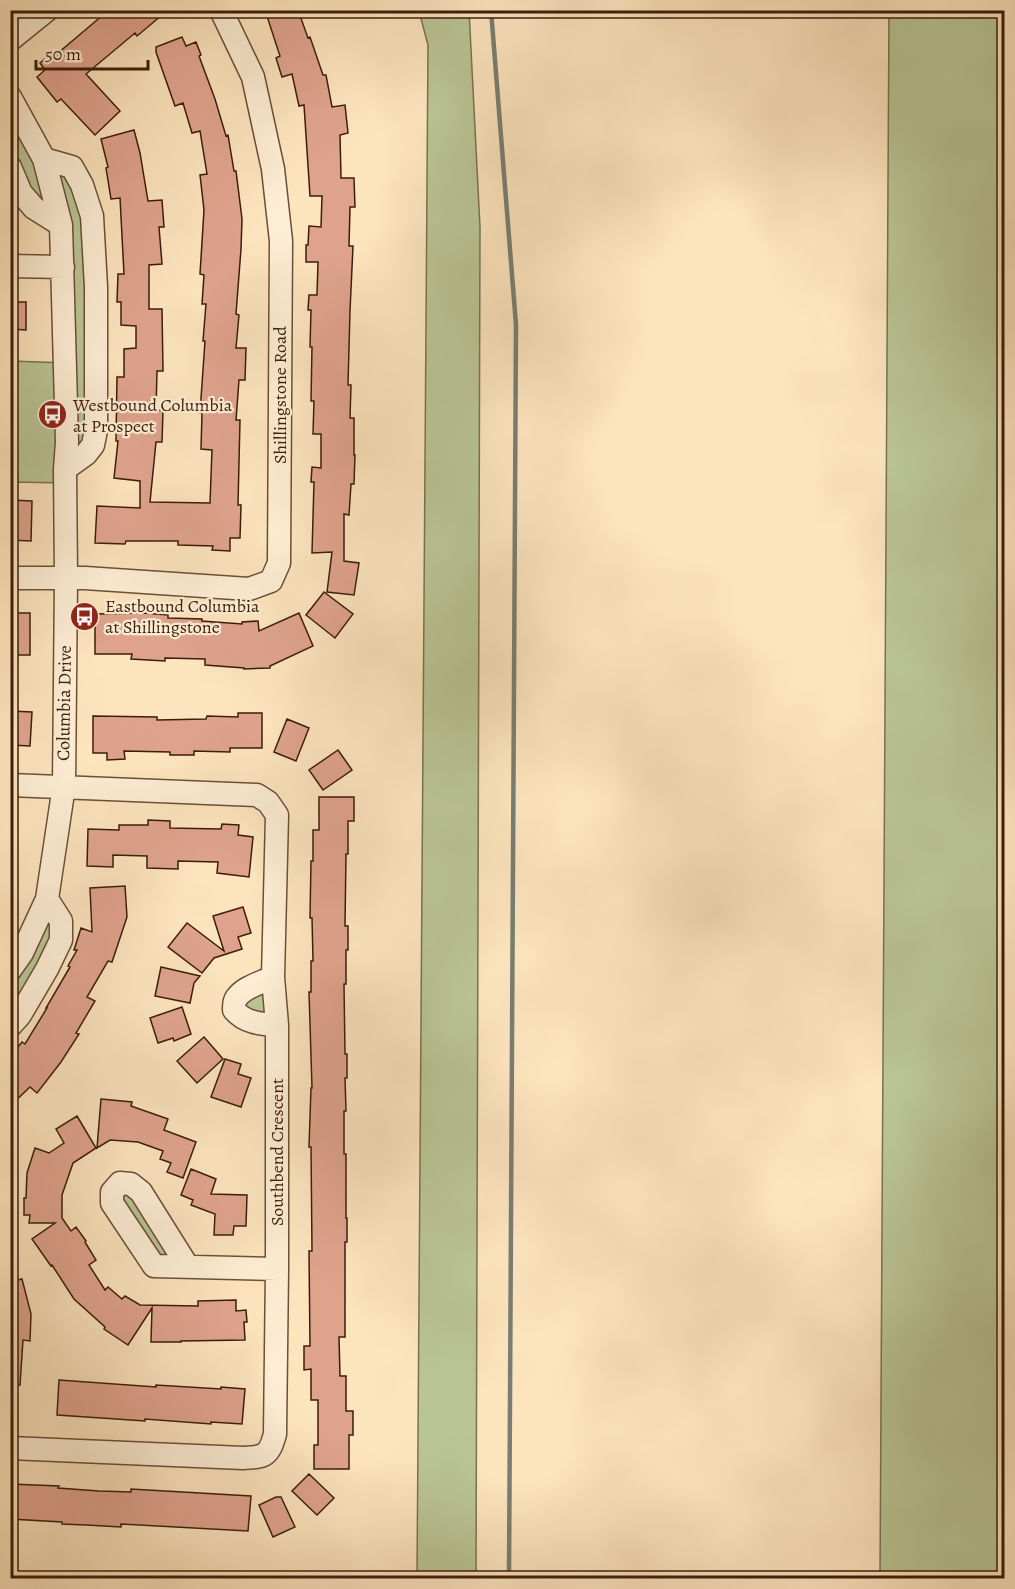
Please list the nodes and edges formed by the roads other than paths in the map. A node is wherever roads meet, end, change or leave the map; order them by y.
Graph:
1 (46, 10) edge
2 (221, 10) edge
3 (10, 40) edge
4 (10, 97) edge
5 (44, 159) junction
6 (10, 167) edge
7 (61, 225) junction
8 (10, 266) edge
9 (63, 267) junction
10 (65, 469) junction
11 (10, 578) edge
12 (66, 578) junction
13 (10, 785) edge
14 (64, 786) junction
15 (47, 899) junction
16 (10, 970) edge
17 (273, 977) junction
18 (278, 1025) junction
19 (10, 1026) edge
20 (188, 1267) dead end
21 (277, 1269) junction
22 (10, 1448) edge

1 - 3 street
2 - 12 street, Shillingstone Road
4 - 5 street, Columbia Drive
5 - 7 street, Columbia Drive
5 - 10 street
6 - 7 street
7 - 9 street, Columbia Drive
8 - 9 street
9 - 10 street, Columbia Drive
10 - 12 street, Columbia Drive
11 - 12 street, Shillingstone Road
12 - 14 street, Columbia Drive
13 - 14 street, Southbend Crescent
14 - 15 street, Columbia Drive
14 - 17 street, Southbend Crescent
15 - 16 street, Columbia Drive
15 - 19 street
17 - 18 street, Southbend Crescent
17 - 18 street
18 - 21 street, Southbend Crescent
20 - 21 street
21 - 22 street, Southbend Crescent

